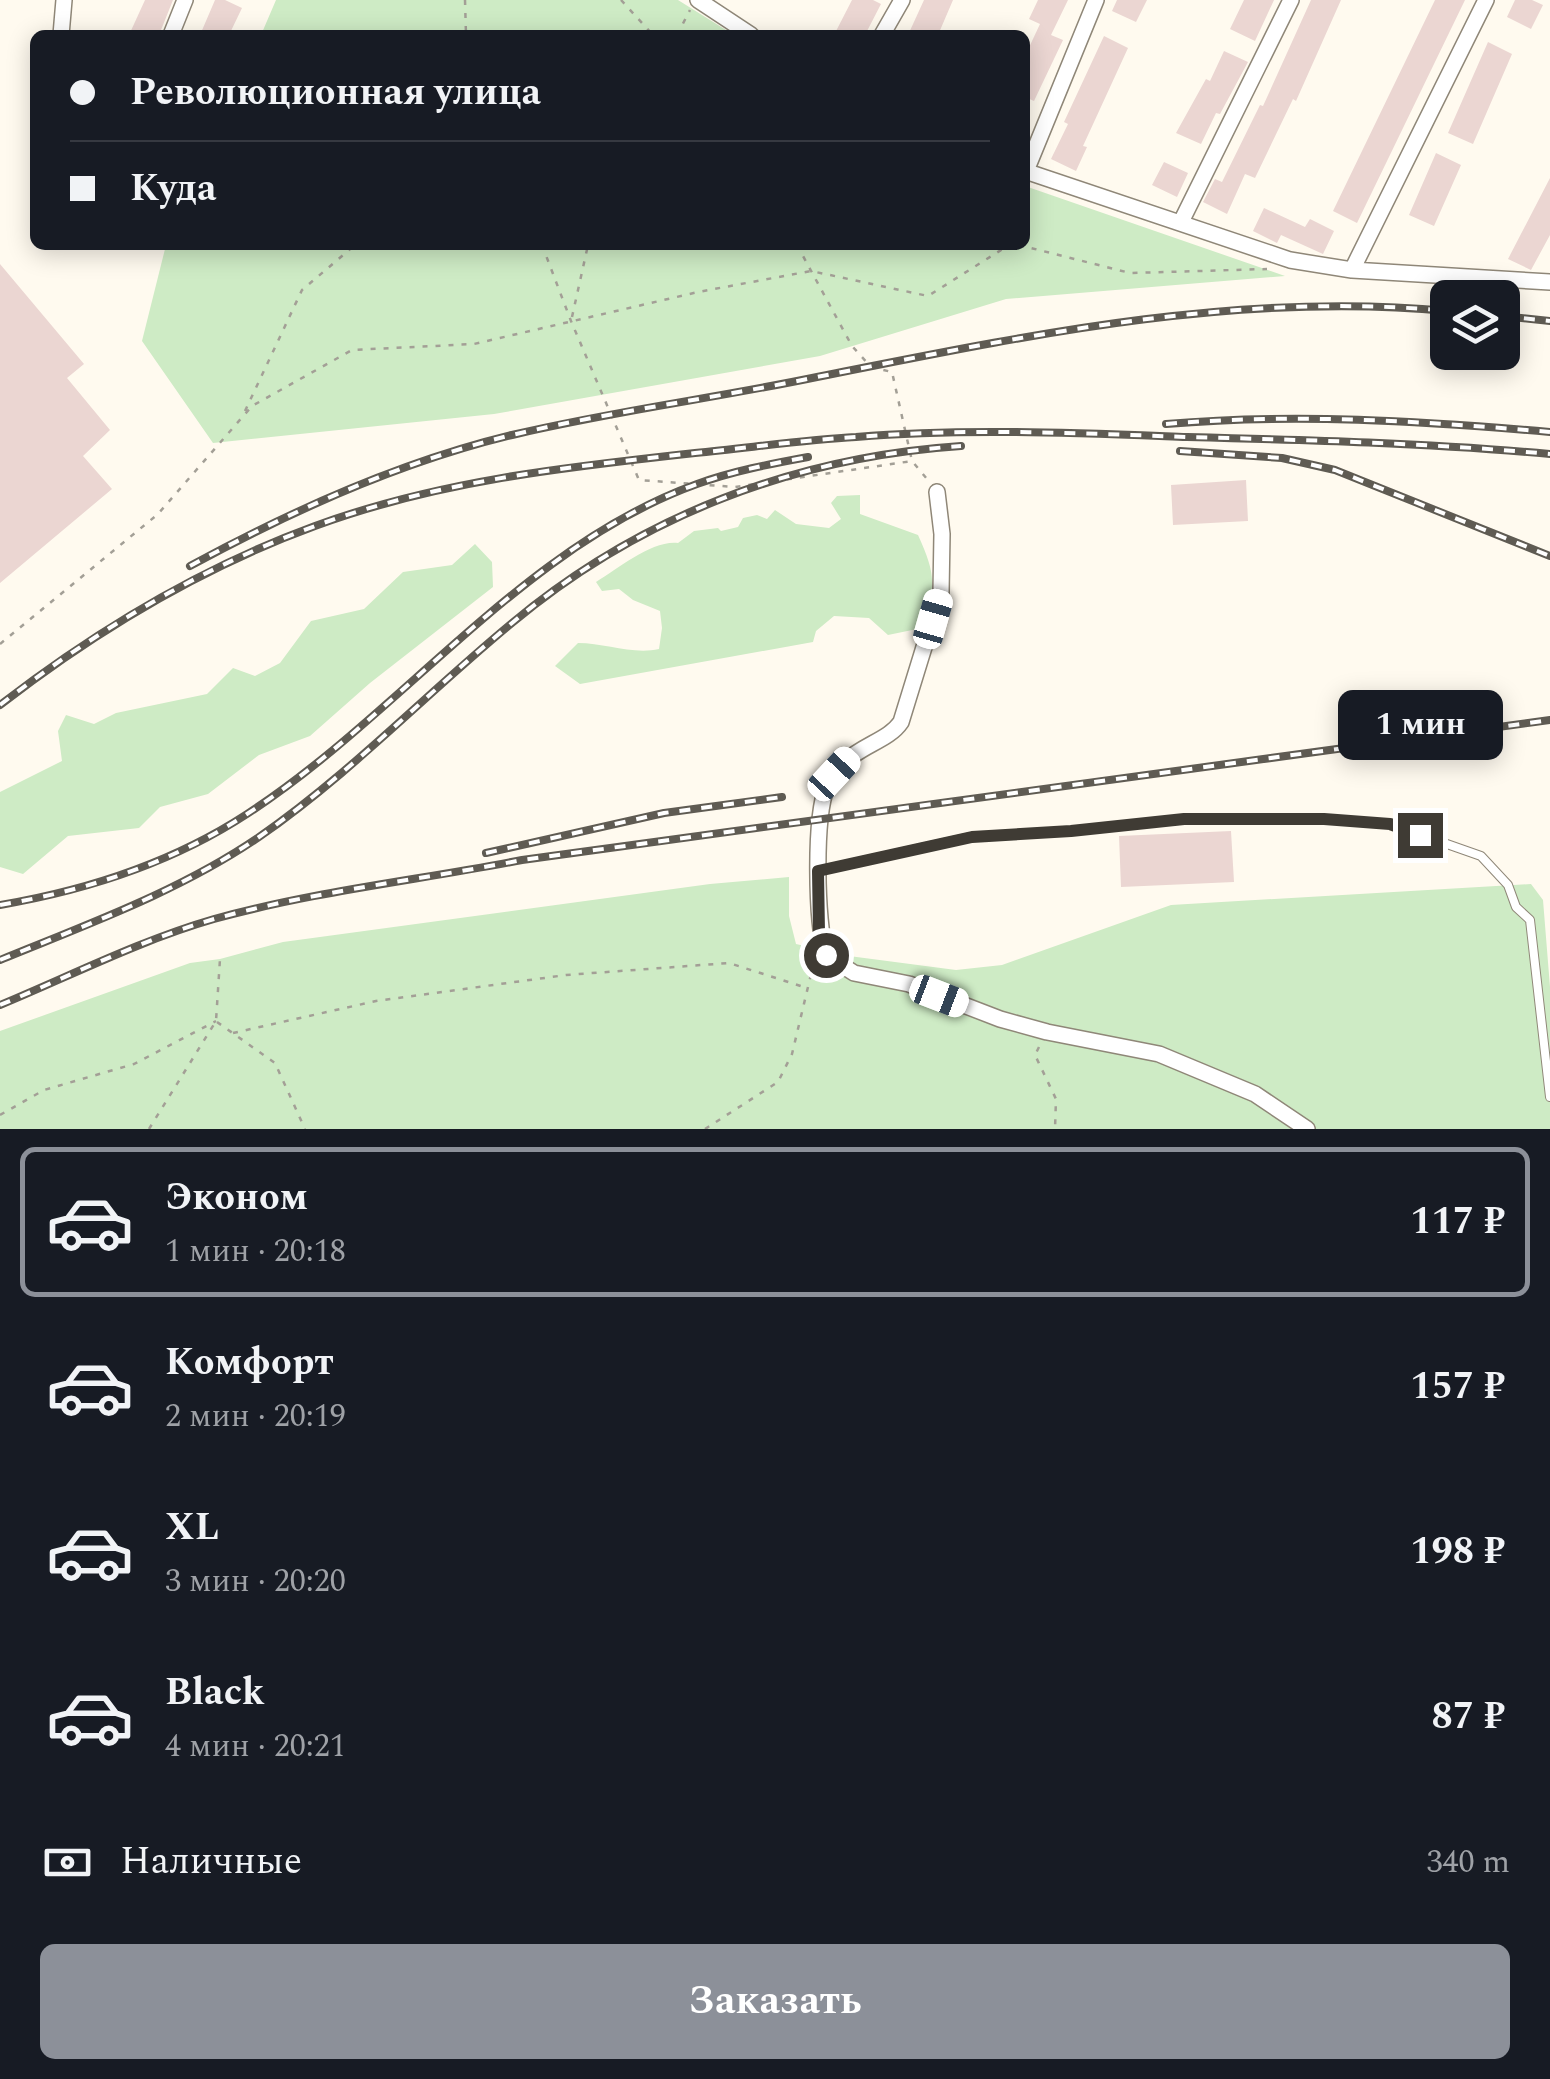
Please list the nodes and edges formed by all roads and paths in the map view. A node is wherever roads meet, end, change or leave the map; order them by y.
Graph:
1 (64, 0) edge
2 (184, 0) edge
3 (465, 0) edge
4 (621, 0) edge
5 (697, 0) edge
6 (902, 0) edge
7 (1096, 0) edge
8 (1291, 0) edge
9 (1486, 0) edge
10 (61, 30) edge
11 (173, 30) edge
12 (466, 30) edge
13 (648, 30) edge
14 (680, 30) edge
15 (743, 30) edge
16 (885, 30) edge
17 (1030, 161) edge
18 (1030, 172) edge
19 (1182, 222) junction
20 (1030, 248) edge
21 (350, 250) edge
22 (544, 250) edge
23 (587, 250) edge
24 (800, 250) edge
25 (1001, 250) edge
26 (1278, 269) dead end
27 (1352, 270) junction
28 (811, 272) junction
29 (1550, 282) edge
30 (571, 321) junction
31 (243, 416) junction
32 (912, 461) junction
33 (937, 492) joint
34 (0, 644) edge
35 (818, 871) junction
36 (826, 955) junction
37 (220, 959) dead end
38 (808, 988) junction
39 (216, 1021) junction
40 (1047, 1032) junction
41 (233, 1033) junction
42 (1550, 1097) edge
43 (0, 1115) edge
44 (149, 1129) edge
45 (306, 1129) edge
46 (704, 1129) edge
47 (1054, 1129) edge
48 (1308, 1129) edge

1 - 10 street
2 - 11 street
3 - 12 path
4 - 13 path
5 - 14 path
5 - 15 street
6 - 16 street
7 - 17 street
8 - 19 street
9 - 27 street
18 - 19 street
19 - 27 street
20 - 26 path
21 - 31 path
22 - 30 path
23 - 30 path
24 - 28 path
25 - 28 path
27 - 29 street
28 - 30 path
28 - 32 path
30 - 31 path
30 - 32 path
31 - 34 path
32 - 33 path
33 - 35 street
35 - 36 street
35 - 42 lane
36 - 38 path
36 - 40 street
37 - 39 path
38 - 41 path
38 - 46 path
39 - 41 path
39 - 43 path
39 - 44 path
40 - 47 path
40 - 48 street
41 - 45 path

